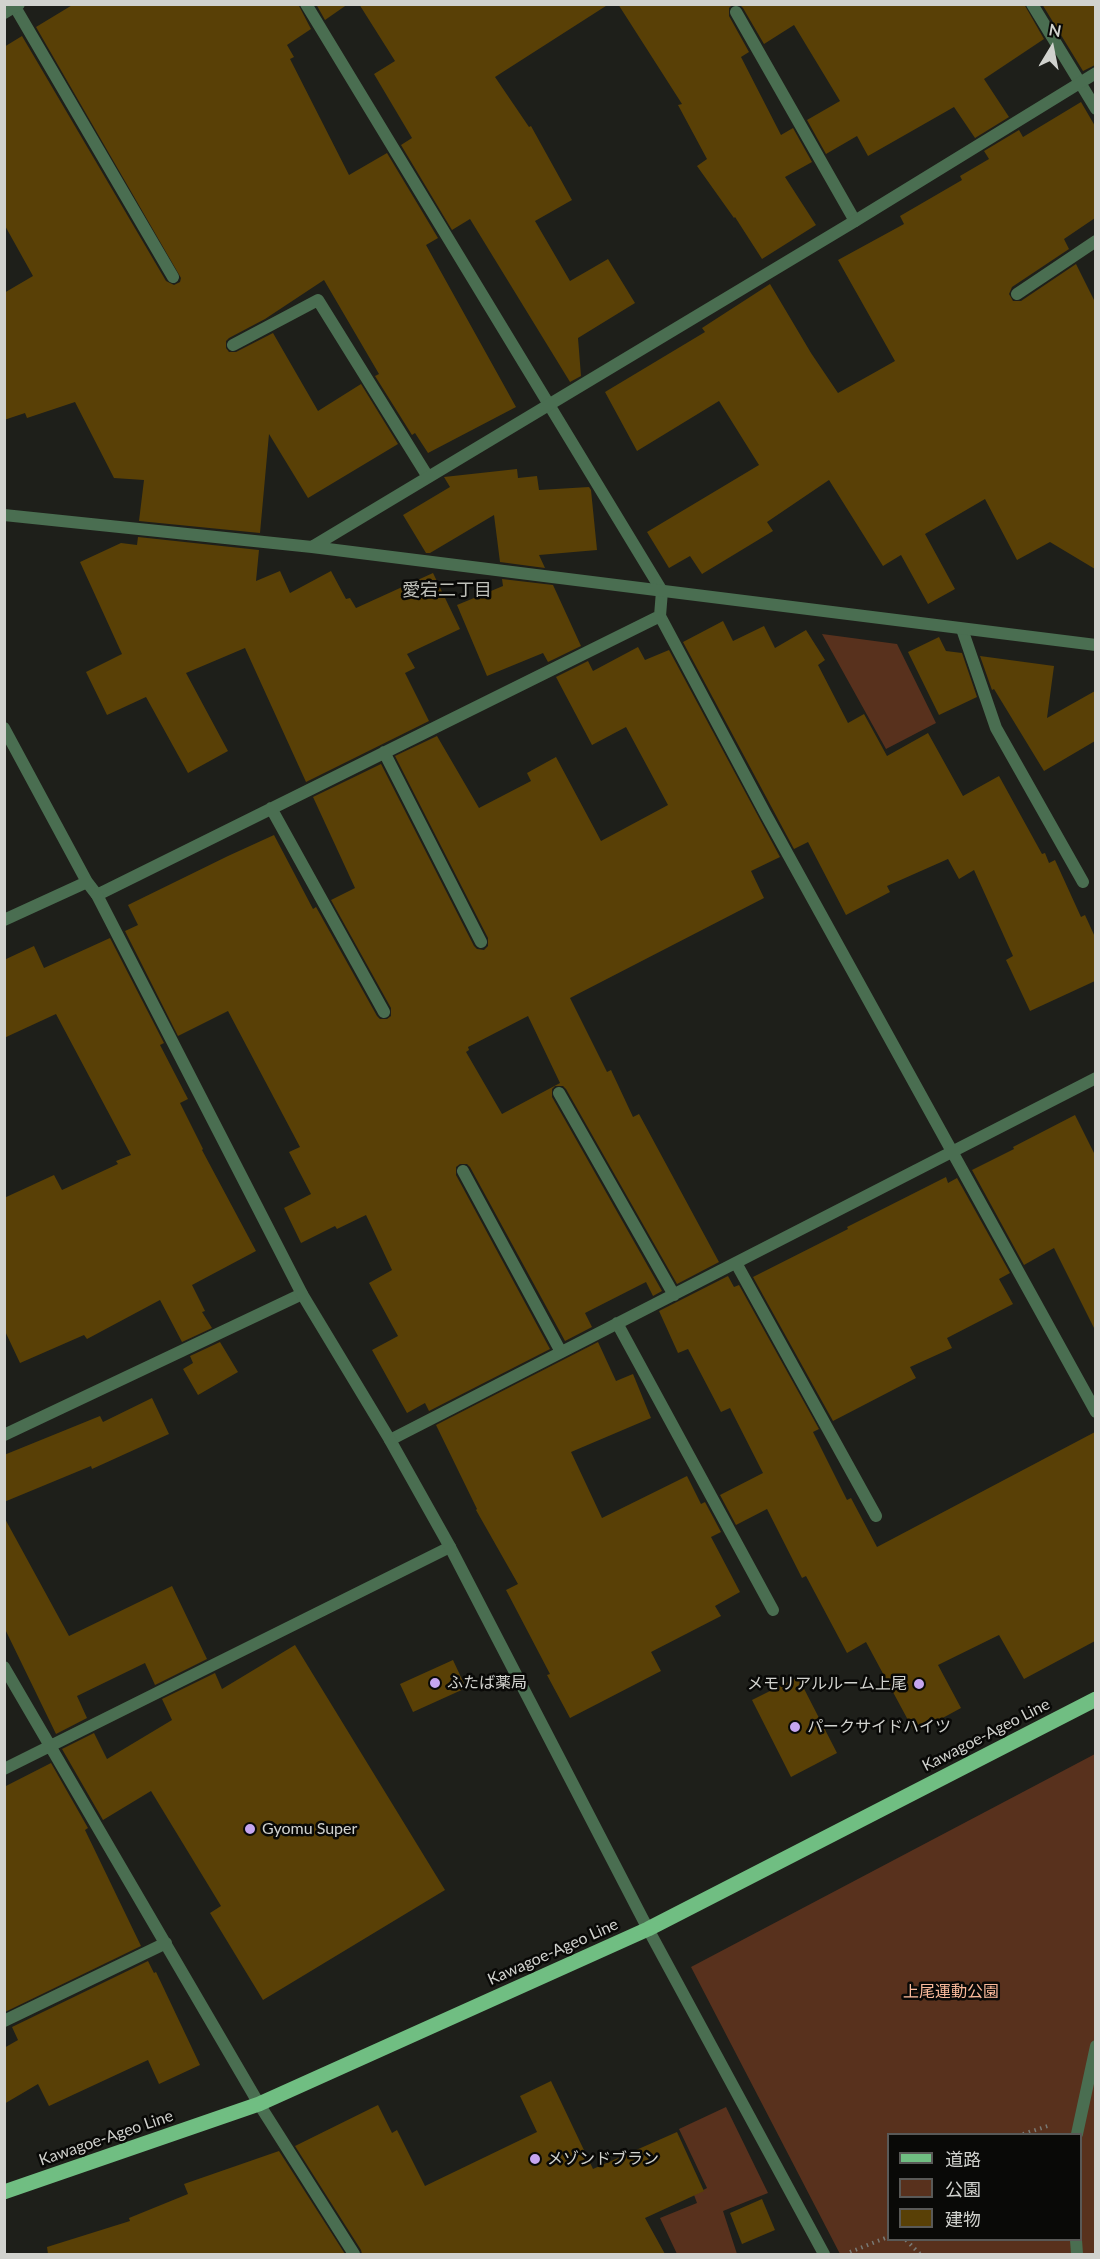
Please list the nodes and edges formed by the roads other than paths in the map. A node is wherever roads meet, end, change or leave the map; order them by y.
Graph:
1 (306, 4) edge
2 (1032, 4) edge
3 (13, 8) edge
4 (736, 12) dead end
5 (1095, 74) edge
6 (1080, 83) junction
7 (1095, 109) edge
8 (855, 221) junction
9 (1095, 241) edge
10 (173, 277) dead end
11 (1017, 294) dead end
12 (233, 345) dead end
13 (548, 406) junction
14 (428, 477) junction
15 (4, 515) edge
16 (312, 547) junction
17 (662, 591) junction
18 (660, 616) junction
19 (962, 629) junction
20 (1095, 645) edge
21 (4, 728) edge
22 (384, 752) junction
23 (272, 808) junction
24 (87, 882) junction
25 (1083, 882) dead end
26 (97, 895) junction
27 (4, 920) edge
28 (481, 942) dead end
29 (384, 1012) dead end
30 (1095, 1078) edge
31 (559, 1093) dead end
32 (952, 1152) junction
33 (463, 1171) dead end
34 (736, 1263) junction
35 (302, 1294) junction
36 (674, 1295) junction
37 (617, 1323) junction
38 (561, 1352) junction
39 (1095, 1412) edge
40 (4, 1435) edge
41 (390, 1440) junction
42 (876, 1516) dead end
43 (450, 1547) junction
44 (774, 1611) dead end
45 (4, 1667) edge
46 (1095, 1699) edge
47 (51, 1746) junction
48 (4, 1768) edge
49 (648, 1929) junction
50 (166, 1943) junction
51 (4, 2021) edge
52 (1095, 2046) edge
53 (259, 2104) junction
54 (1077, 2133) edge
55 (4, 2192) edge
56 (354, 2254) edge
57 (824, 2254) edge

1 - 13 street
2 - 6 street
3 - 10 street
4 - 8 street
5 - 6 street
6 - 7 street
6 - 8 street
8 - 13 street
9 - 11 street
12 - 14 street
13 - 14 street
13 - 17 street
14 - 16 street
15 - 16 street
16 - 17 street
17 - 18 street
17 - 19 street
18 - 22 street
18 - 32 street
19 - 20 street
19 - 25 street
21 - 24 street
22 - 23 street
22 - 28 street
23 - 26 street
23 - 29 street
24 - 26 street
24 - 27 street
26 - 35 street
30 - 32 street
31 - 36 street
32 - 34 street
32 - 39 street
33 - 38 street
34 - 36 street
34 - 42 street
35 - 40 street
35 - 41 street
36 - 37 street
37 - 38 street
37 - 44 street
38 - 41 street
41 - 43 street
43 - 47 street
43 - 49 street
45 - 47 street
46 - 49 main road, Kawagoe-Ageo Line
47 - 48 street
47 - 50 street
49 - 53 main road, Kawagoe-Ageo Line
49 - 57 street
50 - 51 street
50 - 53 street
52 - 54 street
53 - 55 main road, Kawagoe-Ageo Line
53 - 56 street

